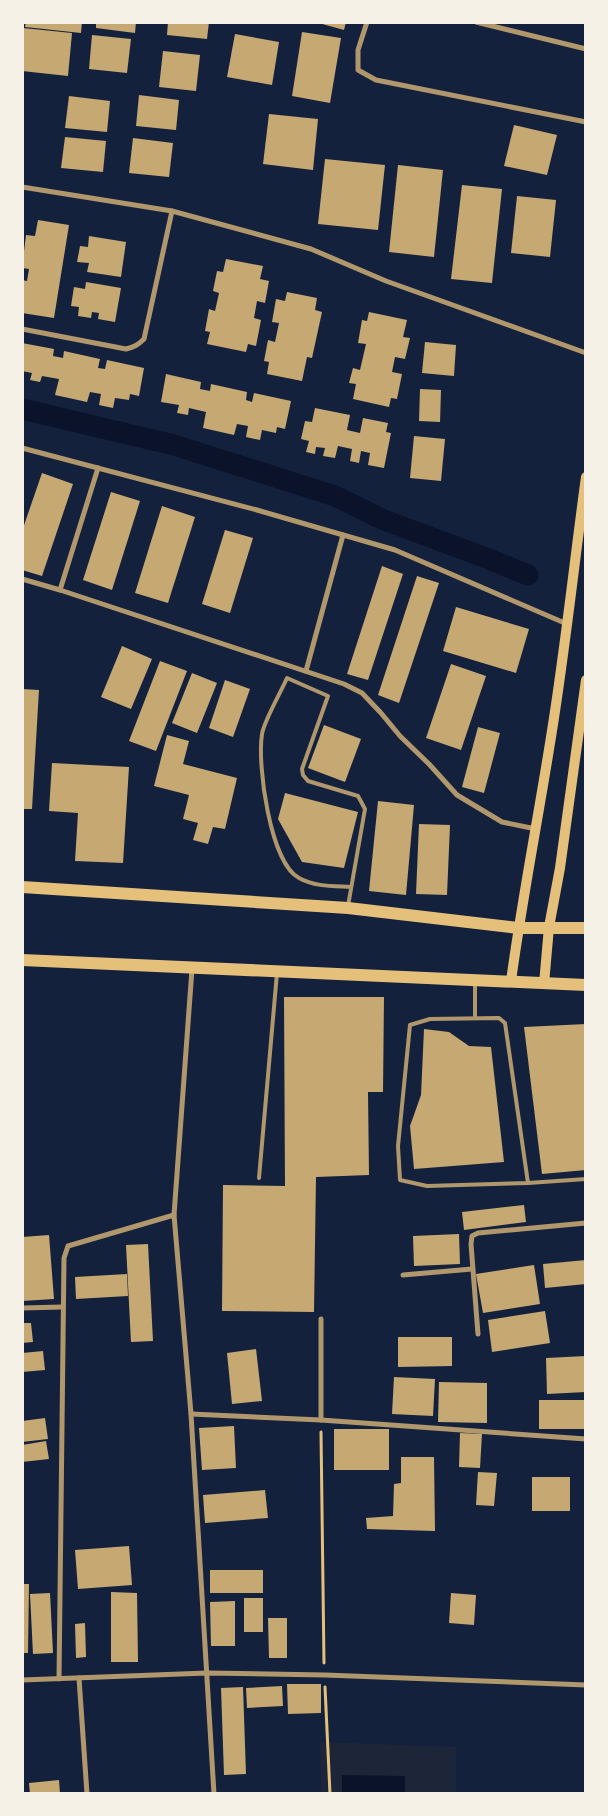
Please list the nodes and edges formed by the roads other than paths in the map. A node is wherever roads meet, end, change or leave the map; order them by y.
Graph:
1 (367, 22) edge
2 (476, 22) edge
3 (586, 49) edge
4 (586, 122) edge
5 (22, 187) edge
6 (172, 211) junction
7 (22, 329) edge
8 (586, 354) edge
9 (22, 448) edge
10 (98, 468) junction
11 (586, 477) edge
12 (343, 535) junction
13 (22, 579) edge
14 (60, 590) junction
15 (568, 624) junction
16 (306, 672) junction
17 (586, 680) edge
18 (536, 829) junction
19 (22, 887) edge
20 (351, 887) junction
21 (348, 908) junction
22 (549, 927) junction
23 (518, 928) junction
24 (586, 928) edge
25 (22, 960) edge
26 (192, 969) junction
27 (277, 973) junction
28 (474, 980) junction
29 (511, 982) junction
30 (544, 984) junction
31 (586, 985) edge
32 (475, 1018) junction
33 (258, 1178) dead end
34 (586, 1179) edge
35 (528, 1183) junction
36 (174, 1215) junction
37 (586, 1223) edge
38 (472, 1268) junction
39 (403, 1275) dead end
40 (62, 1307) junction
41 (22, 1308) edge
42 (321, 1319) dead end
43 (478, 1334) dead end
44 (191, 1414) junction
45 (321, 1420) junction
46 (586, 1439) edge
47 (207, 1673) junction
48 (79, 1678) junction
49 (59, 1679) junction
50 (22, 1680) edge
51 (586, 1685) edge
52 (87, 1794) edge
53 (214, 1794) edge

1 - 4 street
2 - 3 street
5 - 6 street
6 - 7 street
6 - 8 street
9 - 10 street
10 - 12 street
10 - 14 street
11 - 15 main road
12 - 15 street
12 - 16 street
13 - 14 street
14 - 16 street
15 - 18 main road
16 - 18 street
17 - 22 main road
18 - 23 main road
19 - 21 main road
20 - 20 lane
20 - 21 lane
21 - 23 main road
22 - 23 main road
22 - 24 main road
22 - 30 main road
23 - 29 main road
25 - 26 main road
26 - 27 main road
26 - 36 street
27 - 28 main road
27 - 33 lane
28 - 29 main road
28 - 32 lane
29 - 30 main road
30 - 31 main road
32 - 35 lane
32 - 35 lane
34 - 35 lane
36 - 40 street
36 - 44 street
37 - 38 street
38 - 39 street
38 - 43 street
40 - 41 street
40 - 49 street
42 - 45 street
44 - 45 street
44 - 47 street
45 - 46 street
47 - 48 street
47 - 51 street
47 - 53 street
48 - 49 street
48 - 52 street
49 - 50 street

